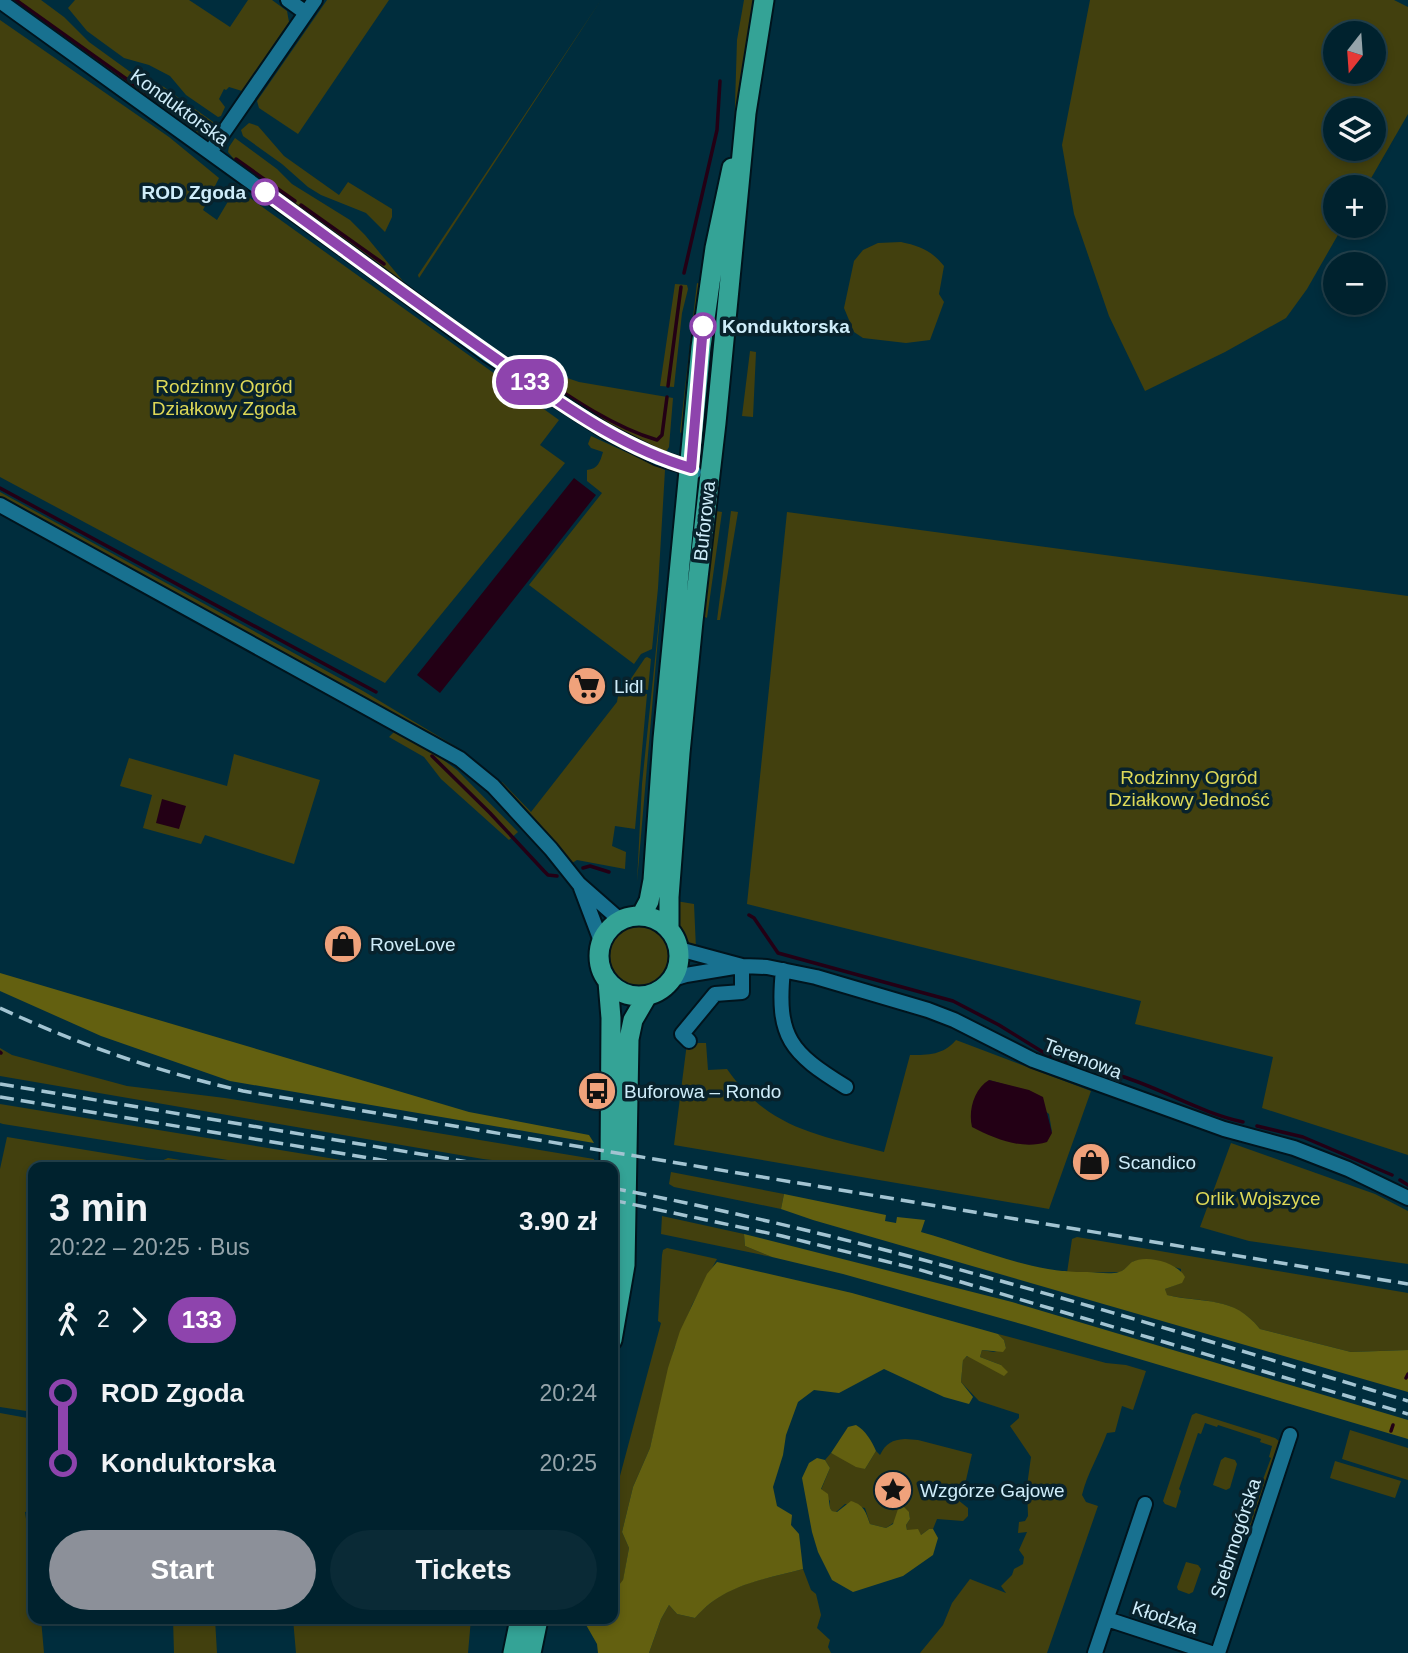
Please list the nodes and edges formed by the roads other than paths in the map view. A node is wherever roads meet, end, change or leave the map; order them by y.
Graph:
1 (288, 0) edge
2 (764, 0) edge
3 (0, 1) edge
4 (311, 6) edge
5 (746, 113) junction
6 (210, 152) junction
7 (711, 457) junction
8 (691, 468) junction
9 (709, 484) junction
10 (0, 505) edge
11 (579, 884) junction
12 (641, 916) junction
13 (621, 920) junction
14 (669, 929) junction
15 (601, 941) junction
16 (679, 949) junction
17 (742, 966) junction
18 (783, 970) junction
19 (673, 979) junction
20 (607, 982) junction
21 (647, 996) junction
22 (689, 1041) dead end
23 (846, 1087) dead end
24 (610, 1162) edge
25 (1408, 1198) edge
26 (618, 1305) edge
27 (1290, 1435) dead end
28 (1145, 1504) dead end
29 (1107, 1619) junction
30 (519, 1624) edge
31 (537, 1624) edge
32 (1190, 1650) edge
33 (513, 1653) edge
34 (531, 1653) edge
35 (1095, 1653) edge
36 (1211, 1653) edge
37 (1218, 1653) edge

1 - 4 street
2 - 5 main road, Buforowa
3 - 6 street, Konduktorska
4 - 6 street
5 - 7 main road, Buforowa
5 - 8 main road, Buforowa
6 - 8 street, Konduktorska
7 - 8 street
7 - 9 main road, Buforowa
8 - 9 street, Konduktorska
8 - 12 main road, Buforowa
9 - 14 main road, Buforowa
10 - 11 street
11 - 13 street
11 - 15 street
12 - 13 main road
12 - 14 main road
13 - 15 main road
14 - 16 main road
15 - 20 main road
16 - 17 street, Terenowa
16 - 19 main road
17 - 18 street, Terenowa
17 - 19 street, Terenowa
17 - 22 street
18 - 23 street
18 - 25 street, Terenowa
19 - 21 main road
20 - 21 main road
20 - 24 main road
21 - 26 main road
27 - 37 street, Srebrnogórska
28 - 29 street
29 - 32 street, Kłodzka
29 - 35 street
30 - 33 main road
31 - 34 main road
32 - 36 street, Kłodzka

